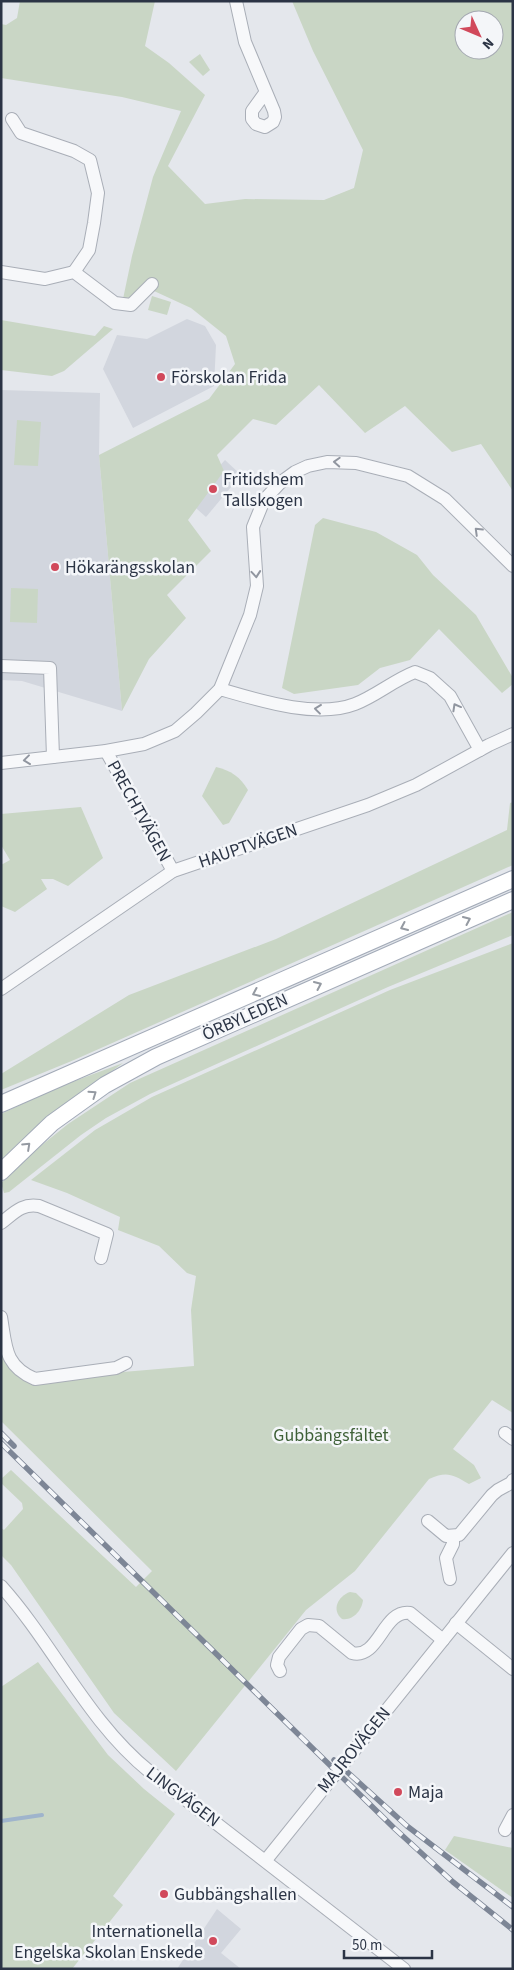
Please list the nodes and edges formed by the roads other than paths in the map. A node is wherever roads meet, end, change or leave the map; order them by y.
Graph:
1 (236, 1) edge
2 (265, 93) dead end
3 (12, 119) dead end
4 (1, 272) edge
5 (74, 272) junction
6 (152, 284) dead end
7 (513, 566) edge
8 (1, 666) edge
9 (220, 689) junction
10 (513, 734) edge
11 (480, 750) junction
12 (106, 751) junction
13 (53, 757) junction
14 (1, 764) edge
15 (173, 871) junction
16 (513, 879) edge
17 (513, 900) edge
18 (1, 989) edge
19 (1, 1104) edge
20 (1, 1172) edge
21 (1, 1223) edge
22 (101, 1258) dead end
23 (1, 1317) edge
24 (126, 1363) dead end
25 (512, 1483) edge
26 (428, 1521) dead end
27 (453, 1536) junction
28 (513, 1553) edge
29 (450, 1579) dead end
30 (1, 1586) edge
31 (456, 1623) junction
32 (443, 1640) junction
33 (513, 1669) edge
34 (280, 1671) dead end
35 (513, 1815) edge
36 (505, 1830) dead end
37 (266, 1860) junction
38 (404, 1969) edge

1 - 2 street
3 - 5 street
4 - 5 street
5 - 6 street
7 -> 9 street
8 - 13 street
11 -> 9 street
9 - 12 street
10 - 11 street, HAUPTVÄGEN
11 - 15 street, HAUPTVÄGEN
12 - 13 street
12 - 15 street, PRECHTVÄGEN
13 -> 14 street
15 - 18 street, HAUPTVÄGEN
16 -> 19 main road, ÖRBYLEDEN
20 -> 17 main road, ÖRBYLEDEN
21 - 22 street
23 - 24 street
25 - 27 street
26 - 27 street
27 - 29 street
28 - 31 street, MAJROVÄGEN
30 - 37 street, LINGVÄGEN
31 - 32 street, MAJROVÄGEN
31 - 33 street
32 - 34 street
32 - 37 street, MAJROVÄGEN
35 - 36 street
37 - 38 street, LINGVÄGEN

